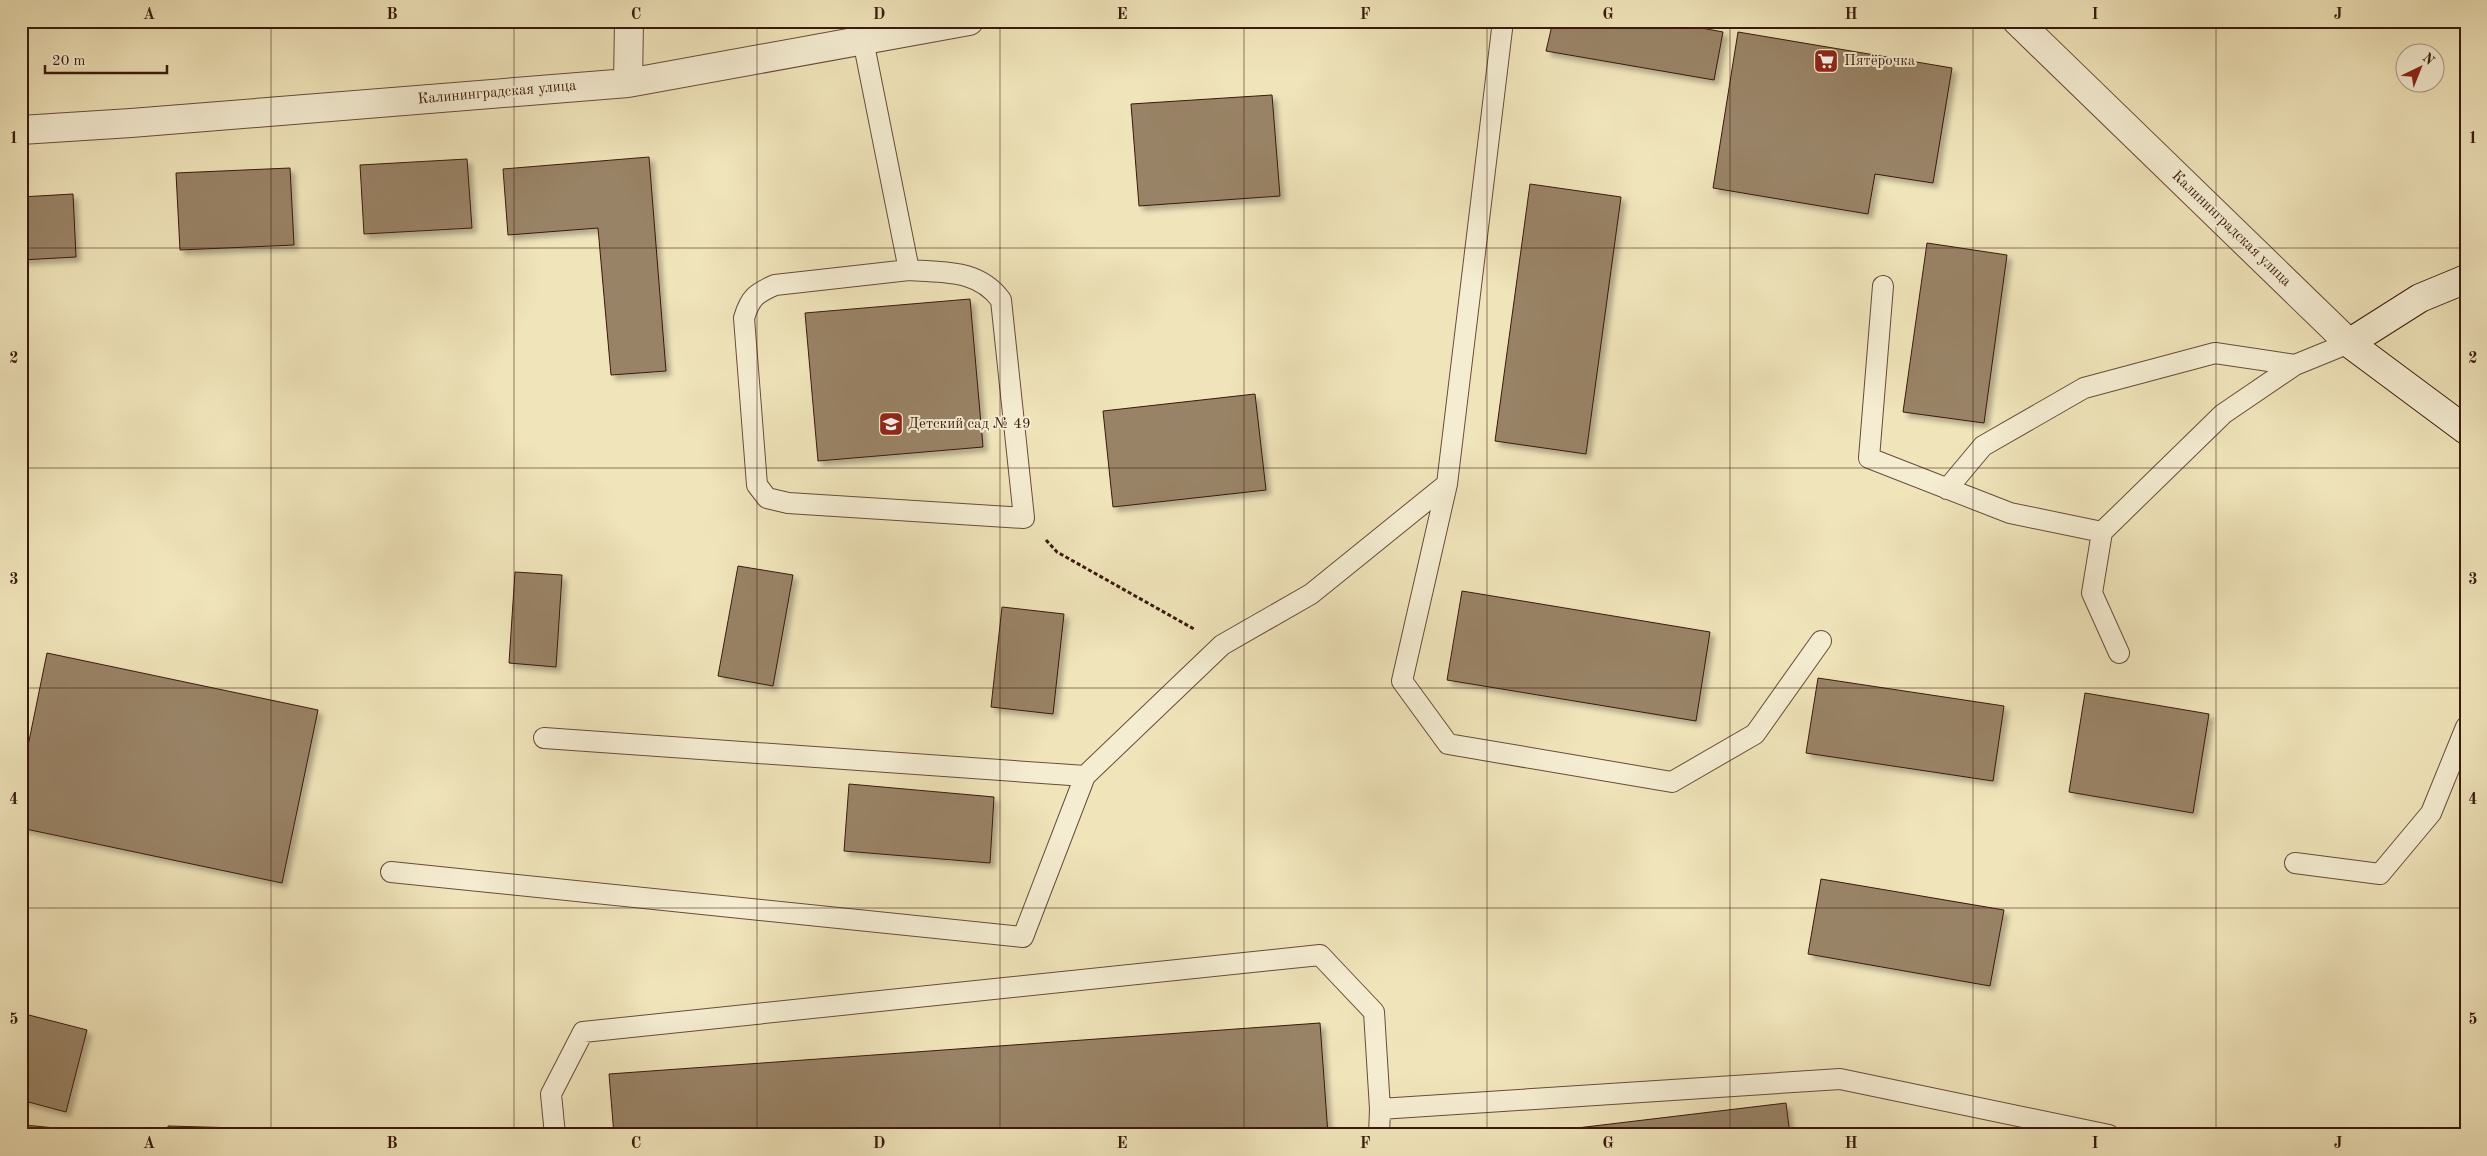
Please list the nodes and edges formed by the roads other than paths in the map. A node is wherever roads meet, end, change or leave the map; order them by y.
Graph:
1 (629, 21) edge
2 (969, 21) edge
3 (1502, 21) edge
4 (2017, 21) edge
5 (863, 40) junction
6 (628, 83) junction
7 (21, 130) edge
8 (909, 270) junction
9 (2466, 279) edge
10 (1883, 286) dead end
11 (2349, 343) junction
12 (2295, 365) junction
13 (2466, 430) edge
14 (1447, 484) junction
15 (1947, 489) junction
16 (2102, 532) junction
17 (1821, 641) dead end
18 (2119, 653) dead end
19 (2466, 727) edge
20 (544, 738) dead end
21 (1085, 776) junction
22 (2295, 863) dead end
23 (391, 872) dead end
24 (1380, 1109) junction
25 (554, 1135) edge
26 (1379, 1135) edge
27 (2109, 1135) edge

1 - 6 street
2 - 5 street, Калининградская улица
3 - 14 lane
4 - 11 street, Калининградская улица
5 - 6 street, Калининградская улица
5 - 8 lane
6 - 7 street, Калининградская улица
8 - 8 lane
9 - 11 street
10 - 15 lane
11 - 12 lane
11 - 13 street, Калининградская улица
12 - 15 lane
12 - 16 lane
14 - 17 lane
14 - 21 lane
15 - 16 lane
16 - 18 lane
19 - 22 lane
20 - 21 lane
21 - 23 lane
24 - 25 lane
24 - 26 lane
24 - 27 lane

